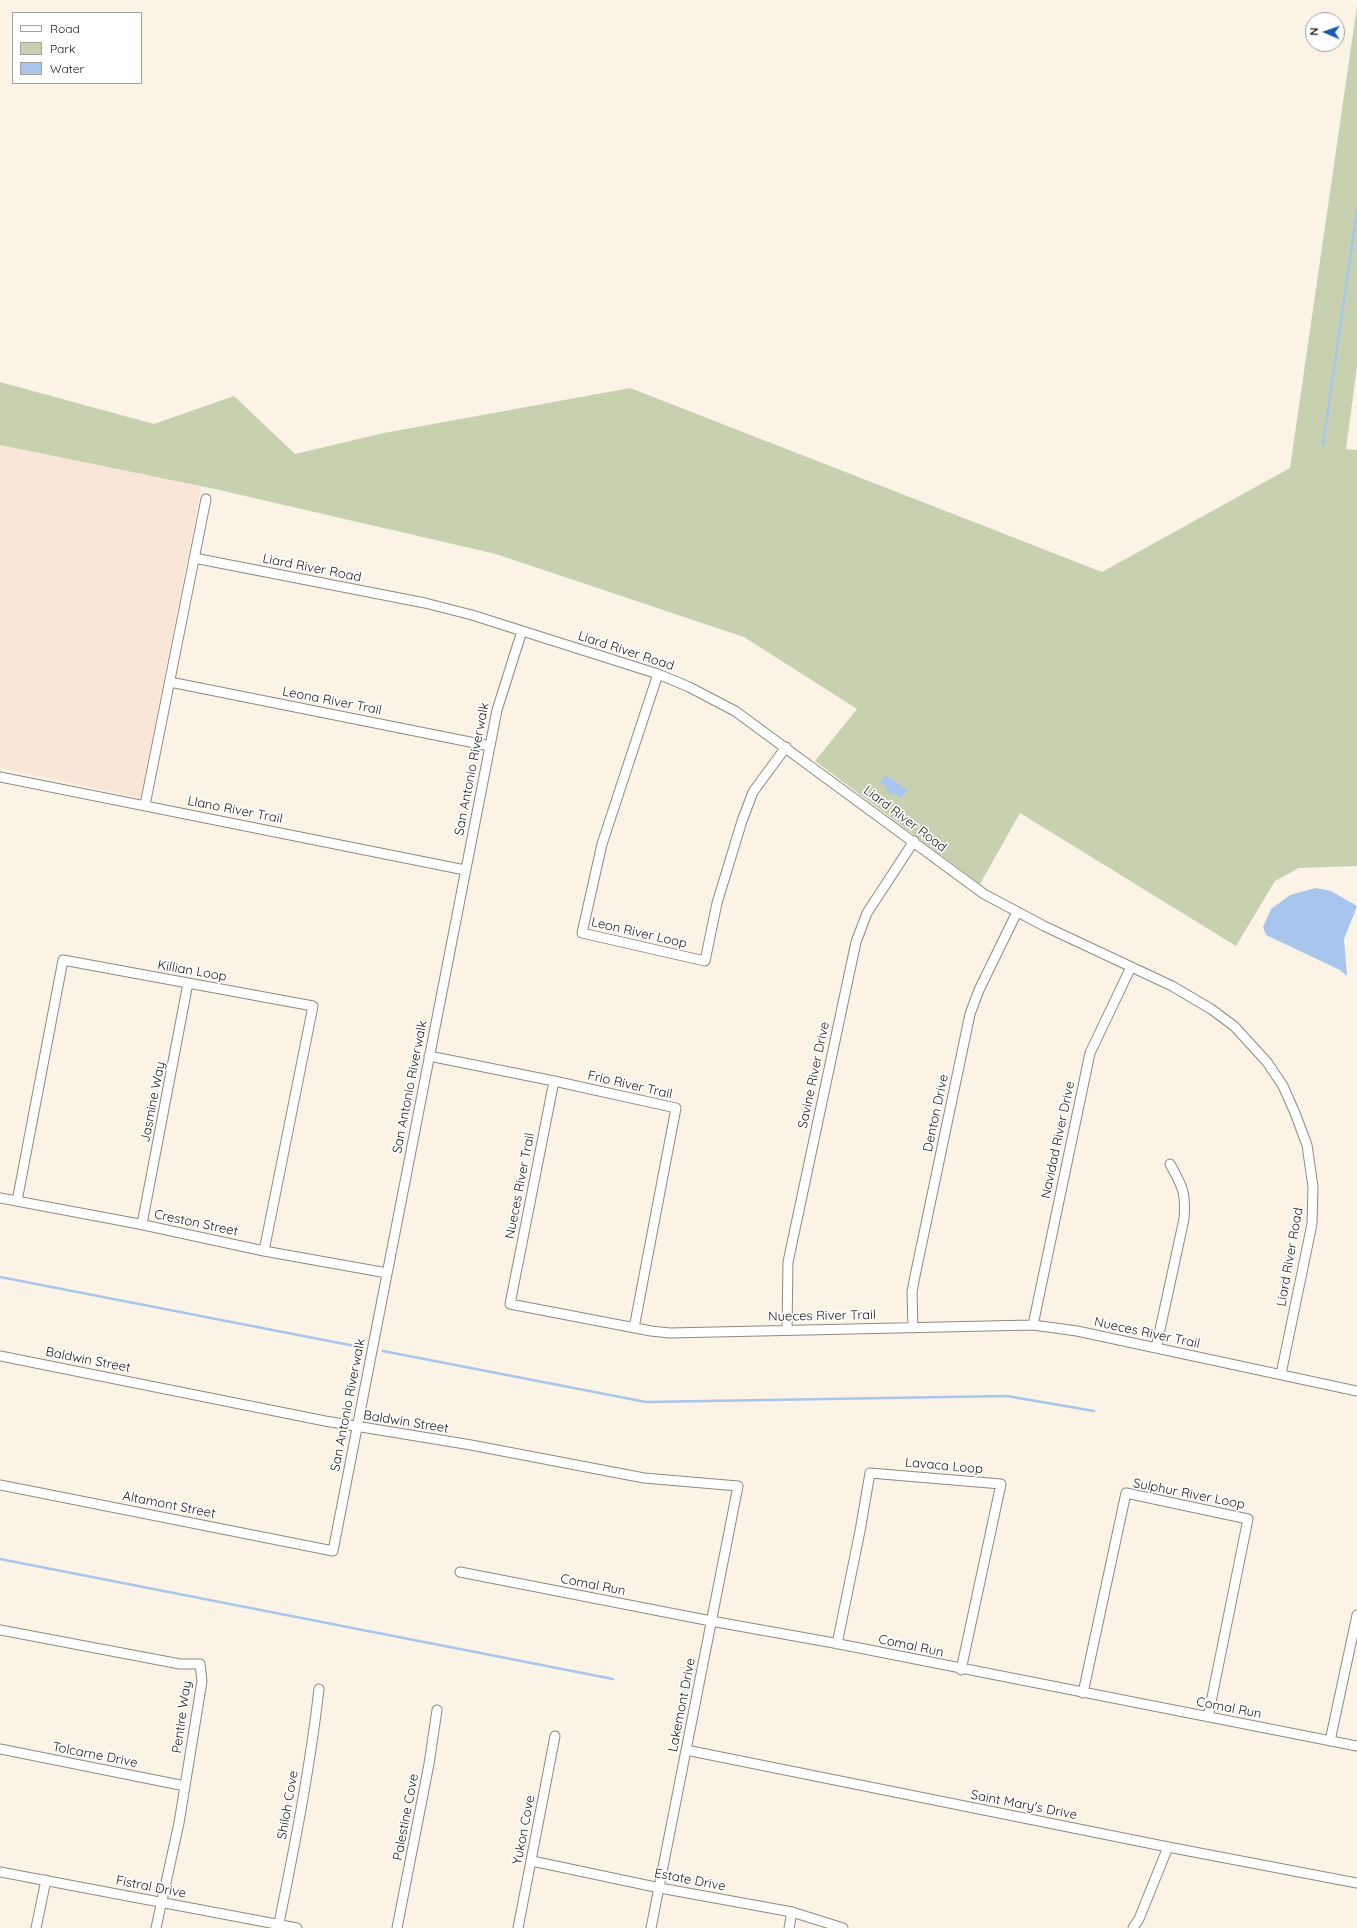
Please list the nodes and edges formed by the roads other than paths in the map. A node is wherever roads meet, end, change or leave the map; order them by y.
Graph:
1 (206, 499) dead end
2 (194, 558) junction
3 (522, 631) junction
4 (658, 674) junction
5 (170, 682) junction
6 (490, 746) junction
7 (786, 747) junction
8 (0, 777) edge
9 (145, 805) junction
10 (914, 841) junction
11 (465, 870) junction
12 (1017, 912) junction
13 (1131, 967) junction
14 (188, 983) junction
15 (429, 1056) junction
16 (554, 1081) junction
17 (1170, 1164) dead end
18 (0, 1198) edge
19 (17, 1202) junction
20 (142, 1224) junction
21 (264, 1251) junction
22 (387, 1274) junction
23 (1034, 1325) junction
24 (634, 1328) junction
25 (913, 1328) junction
26 (787, 1330) junction
27 (1156, 1348) junction
28 (0, 1356) edge
29 (1281, 1374) junction
30 (1357, 1391) edge
31 (357, 1427) junction
32 (0, 1485) edge
33 (738, 1486) joint
34 (333, 1550) joint
35 (460, 1572) dead end
36 (1357, 1615) edge
37 (711, 1621) junction
38 (0, 1630) edge
39 (837, 1644) junction
40 (961, 1670) junction
41 (319, 1689) dead end
42 (1084, 1693) junction
43 (437, 1710) dead end
44 (1208, 1717) junction
45 (555, 1736) dead end
46 (1330, 1741) junction
47 (1357, 1746) edge
48 (0, 1749) edge
49 (686, 1750) junction
50 (185, 1786) junction
51 (1168, 1847) junction
52 (532, 1861) junction
53 (0, 1872) edge
54 (46, 1880) junction
55 (1357, 1883) edge
56 (660, 1888) junction
57 (162, 1902) junction
58 (792, 1912) junction
59 (278, 1926) edge
60 (36, 1928) edge
61 (156, 1928) edge
62 (297, 1928) edge
63 (397, 1928) edge
64 (518, 1928) edge
65 (651, 1928) edge
66 (789, 1928) edge
67 (843, 1928) edge
68 (1133, 1928) edge

1 - 2 street
2 - 3 street, Liard River Road
2 - 5 street
3 - 4 street, Liard River Road
3 - 6 street, San Antonio Riverwalk
4 - 7 street, Liard River Road
4 - 7 street, Leon River Loop
5 - 6 street, Leona River Trail
5 - 9 street
6 - 11 street, San Antonio Riverwalk
7 - 10 street, Liard River Road
8 - 9 street, Llano River Trail
9 - 11 street, Llano River Trail
10 - 12 street, Liard River Road
10 - 26 street, Savine River Drive
11 - 15 street, San Antonio Riverwalk
12 - 13 street, Liard River Road
12 - 25 street, Denton Drive
13 - 23 street, Navidad River Drive
13 - 29 street, Liard River Road
14 - 19 street, Killian Loop
14 - 20 street, Jasmine Way
14 - 21 street, Killian Loop
15 - 16 street, Frio River Trail
15 - 22 street, San Antonio Riverwalk
16 - 24 street, Frio River Trail
16 - 24 street, Nueces River Trail
17 - 27 street
18 - 19 street, Creston Street
19 - 20 street, Creston Street
20 - 21 street, Creston Street
21 - 22 street, Creston Street
22 - 31 street, San Antonio Riverwalk
23 - 25 street, Nueces River Trail
23 - 27 street, Nueces River Trail
24 - 26 street, Nueces River Trail
25 - 26 street, Nueces River Trail
27 - 29 street, Nueces River Trail
28 - 31 street, Baldwin Street
29 - 30 street, Nueces River Trail
31 - 33 street, Baldwin Street
31 - 34 street, San Antonio Riverwalk
32 - 34 street, Altamont Street
33 - 37 street, Lakemont Drive
35 - 37 street, Comal Run
36 - 46 street
37 - 39 street, Comal Run
37 - 49 street, Lakemont Drive
38 - 50 street, Pentire Way
39 - 40 street, Comal Run
39 - 40 street, Lavaca Loop
40 - 42 street, Comal Run
41 - 59 street, Shiloh Cove
42 - 44 street, Comal Run
42 - 44 street, Sulphur River Loop
43 - 63 street, Palestine Cove
44 - 46 street, Comal Run
45 - 52 street, Yukon Cove
46 - 47 street, Comal Run
48 - 50 street, Tolcarne Drive
49 - 51 street, Saint Mary's Drive
49 - 56 street, Lakemont Drive
50 - 57 street, Pentire Way
51 - 55 street, Saint Mary's Drive
51 - 68 street
52 - 56 street, Estate Drive
52 - 64 street, Yukon Cove
53 - 54 street, Fistral Drive
54 - 57 street, Fistral Drive
54 - 60 street
56 - 58 street, Estate Drive
56 - 65 street, Lakemont Drive
57 - 59 street, Fistral Drive
57 - 61 street, Pentire Way
58 - 66 street
58 - 67 street, Estate Drive
59 - 62 street, Fistral Drive

